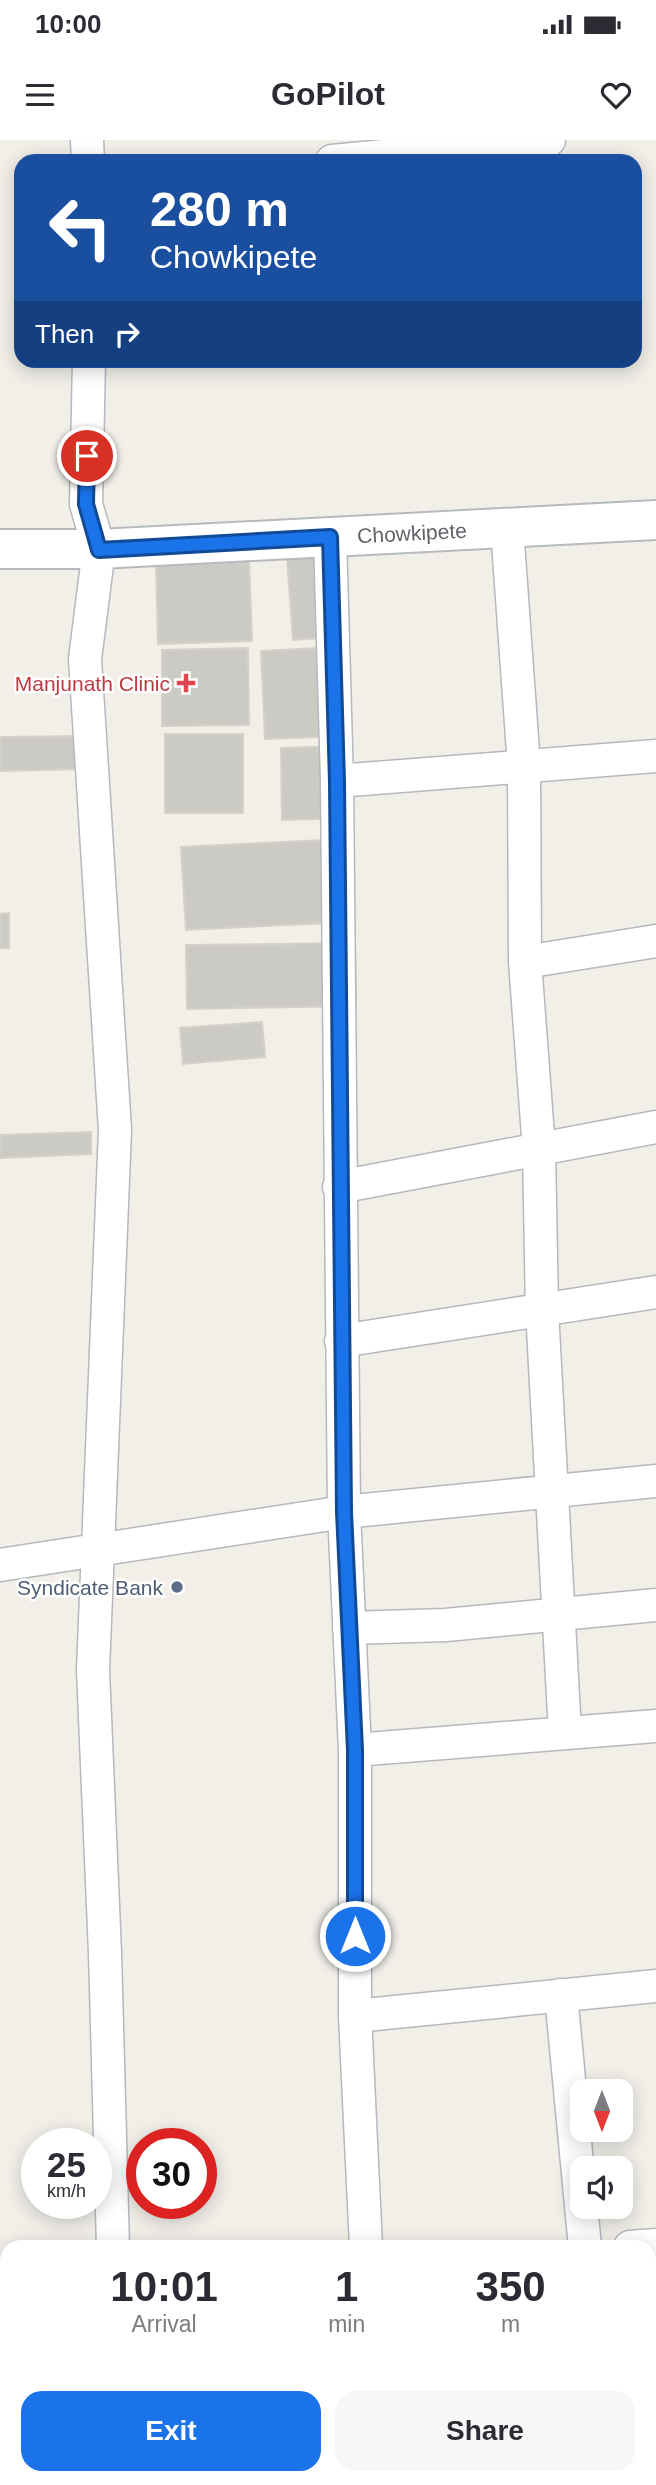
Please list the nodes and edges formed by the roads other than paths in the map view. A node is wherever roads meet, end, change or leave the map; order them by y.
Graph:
1 (549, 140) edge
2 (404, 154) edge
3 (89, 368) edge
4 (656, 520) edge
5 (508, 528) junction
6 (330, 537) junction
7 (0, 550) edge
8 (99, 550) junction
9 (656, 756) edge
10 (524, 765) junction
11 (337, 782) junction
12 (656, 941) edge
13 (525, 962) junction
14 (656, 1127) edge
15 (539, 1149) junction
16 (339, 1187) junction
17 (656, 1292) edge
18 (542, 1310) junction
19 (341, 1341) junction
20 (656, 1480) edge
21 (551, 1491) junction
22 (344, 1512) junction
23 (98, 1550) junction
24 (0, 1565) edge
25 (656, 1605) edge
26 (559, 1615) junction
27 (349, 1628) junction
28 (656, 1726) edge
29 (565, 1733) junction
30 (355, 1750) junction
31 (656, 1986) edge
32 (561, 1995) junction
33 (355, 2016) junction
34 (113, 2240) edge
35 (366, 2240) edge
36 (584, 2240) edge

1 - 2 street
3 - 8 street
4 - 5 street, Chowkipete
5 - 6 street, Chowkipete
5 - 10 street
6 - 8 street, Chowkipete
6 - 11 street
7 - 8 street, Chowkipete
8 - 23 street
9 - 10 street
10 - 11 street
10 - 13 street
11 - 16 street
12 - 13 street
13 - 15 street
14 - 15 street
15 - 16 street
15 - 18 street
16 - 19 street
17 - 18 street
18 - 19 street
18 - 21 street
19 - 22 street
20 - 21 street
21 - 22 street
21 - 26 street
22 - 23 street
22 - 27 street
23 - 24 street
23 - 34 street
25 - 26 street
26 - 27 street
26 - 29 street
27 - 30 street
28 - 29 street
29 - 30 street
30 - 33 street
31 - 32 street
32 - 33 street
32 - 36 street
33 - 35 street

